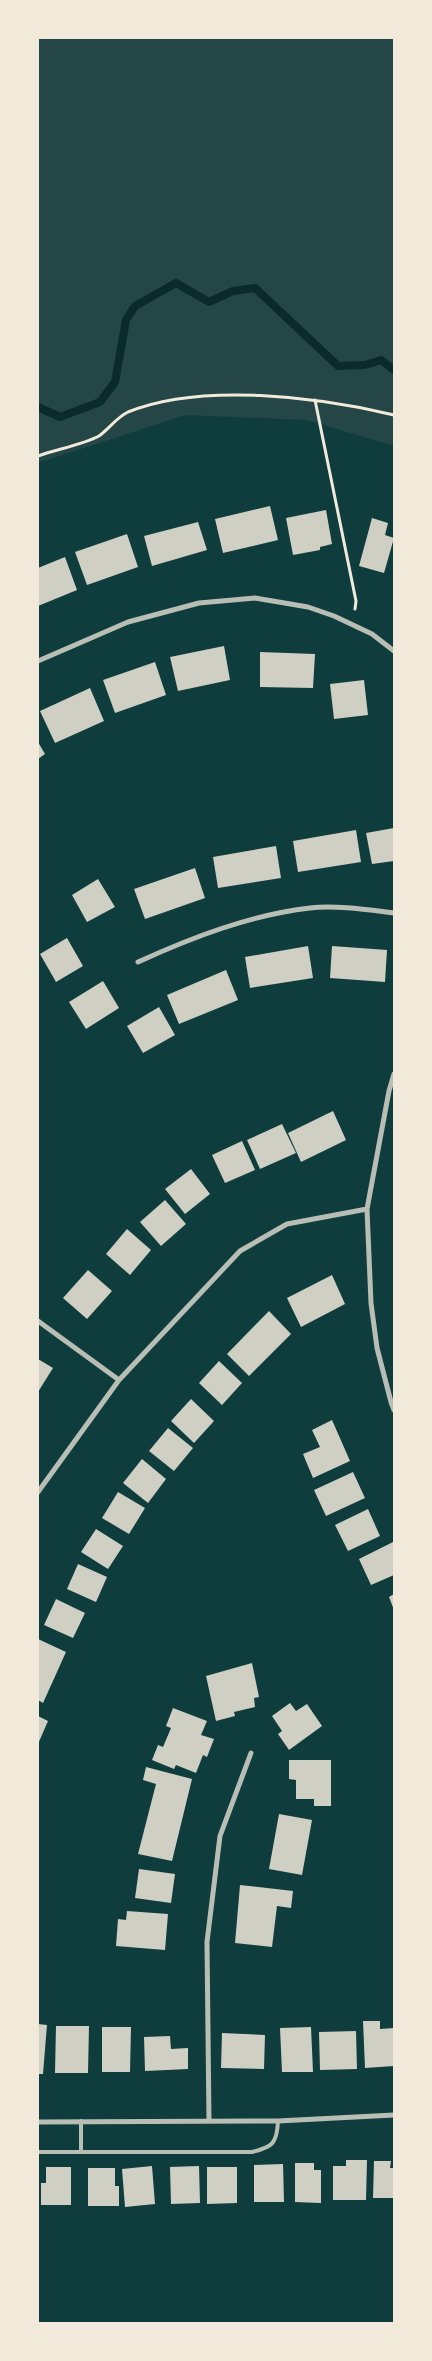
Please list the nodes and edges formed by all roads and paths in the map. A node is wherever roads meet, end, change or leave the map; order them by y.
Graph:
1 (315, 400) junction
2 (394, 414) edge
3 (38, 456) edge
4 (354, 625) junction
5 (394, 651) edge
6 (38, 661) edge
7 (394, 913) edge
8 (138, 962) dead end
9 (394, 1074) edge
10 (367, 1210) junction
11 (38, 1321) edge
12 (119, 1380) junction
13 (394, 1410) edge
14 (38, 1492) edge
15 (251, 1753) dead end
16 (394, 2115) edge
17 (81, 2121) junction
18 (209, 2121) junction
19 (278, 2121) junction
20 (38, 2122) edge
21 (38, 2152) edge
22 (81, 2152) junction

1 - 2 path
1 - 3 path
1 - 4 path
4 - 5 street
4 - 6 street
7 - 8 street
9 - 10 street
10 - 12 street
10 - 13 street
11 - 12 street
12 - 14 street
15 - 18 street
16 - 19 street
17 - 18 street
17 - 20 street
17 - 22 lane
18 - 19 street
19 - 22 lane
21 - 22 lane

